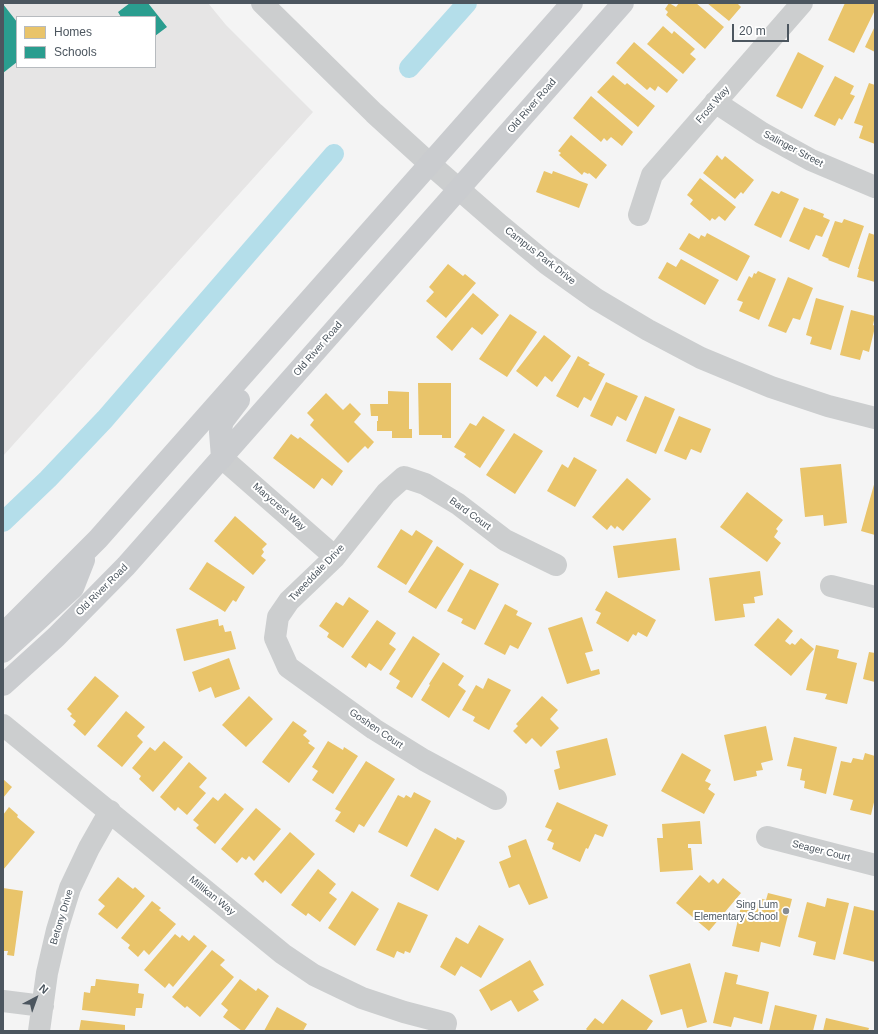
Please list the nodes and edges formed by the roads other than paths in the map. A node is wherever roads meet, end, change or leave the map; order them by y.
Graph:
1 (262, 3) edge
2 (572, 3) edge
3 (623, 3) edge
4 (802, 3) edge
5 (715, 102) junction
6 (430, 164) junction
7 (875, 187) edge
8 (458, 190) junction
9 (639, 215) dead end
10 (272, 344) junction
11 (875, 418) edge
12 (222, 458) junction
13 (386, 493) joint
14 (87, 551) junction
15 (335, 557) junction
16 (556, 566) dead end
17 (831, 586) dead end
18 (875, 597) edge
19 (3, 634) edge
20 (275, 638) joint
21 (3, 652) edge
22 (3, 685) edge
23 (3, 725) edge
24 (496, 799) dead end
25 (110, 811) junction
26 (767, 837) dead end
27 (875, 865) edge
28 (3, 1001) edge
29 (43, 1006) junction
30 (445, 1027) edge
31 (39, 1031) edge

1 - 6 street, Campus Park Drive
2 - 6 main road
3 - 8 main road, Old River Road
4 - 5 street, Frost Way
5 - 7 street, Salinger Street
5 - 9 street, Frost Way
6 - 8 street, Campus Park Drive
6 - 10 main road
8 - 11 street, Campus Park Drive
8 - 12 main road, Old River Road
10 - 12 main road
10 - 14 main road
12 - 15 street, Marycrest Way
12 - 22 main road, Old River Road
13 - 15 street, Tweeddale Drive
13 - 16 street, Bard Court
14 - 19 main road
14 - 21 main road
15 - 20 street, Tweeddale Drive
17 - 18 street
20 - 24 street, Goshen Court
23 - 25 street, Millikan Way
25 - 29 street, Betony Drive
25 - 30 street, Millikan Way
26 - 27 street, Seager Court
28 - 29 street
29 - 31 street, Betony Drive

